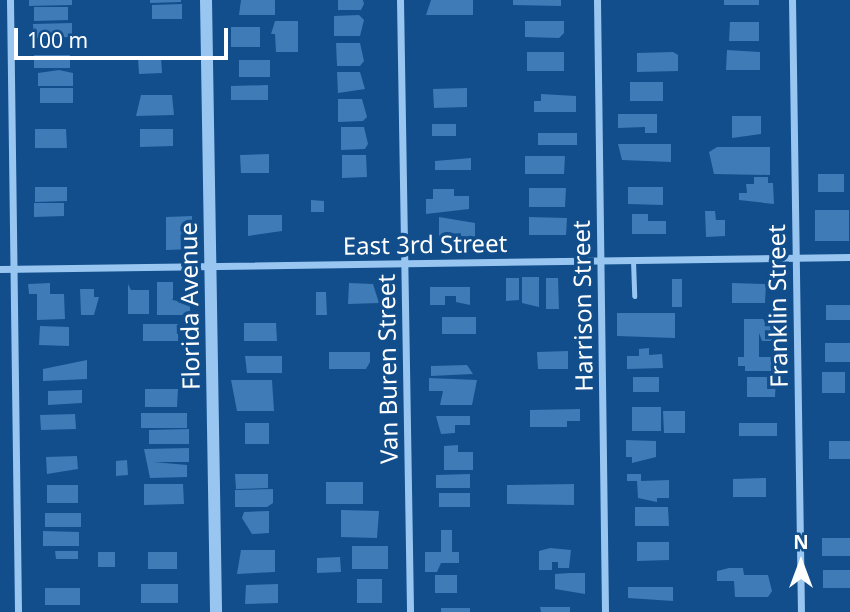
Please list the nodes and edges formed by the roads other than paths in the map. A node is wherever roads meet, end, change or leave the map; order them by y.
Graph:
1 (9, 0) edge
2 (206, 0) edge
3 (400, 0) edge
4 (597, 0) edge
5 (792, 0) edge
6 (850, 257) edge
7 (796, 258) junction
8 (633, 260) junction
9 (601, 261) junction
10 (404, 264) junction
11 (209, 266) junction
12 (0, 269) edge
13 (14, 269) junction
14 (634, 296) dead end
15 (18, 612) edge
16 (216, 612) edge
17 (410, 612) edge
18 (605, 612) edge
19 (801, 612) edge

1 - 13 street
2 - 11 street, Florida Avenue
3 - 10 street, Van Buren Street
4 - 9 street, Harrison Street
5 - 7 street, Franklin Street
6 - 7 street, East 3rd Street
7 - 8 street, East 3rd Street
7 - 19 street, Franklin Street
8 - 9 street, East 3rd Street
8 - 14 lane
9 - 10 street, East 3rd Street
9 - 18 street, Harrison Street
10 - 11 street, East 3rd Street
10 - 17 street, Van Buren Street
11 - 13 street, East 3rd Street
11 - 16 street, Florida Avenue
12 - 13 street, East 3rd Street
13 - 15 street

